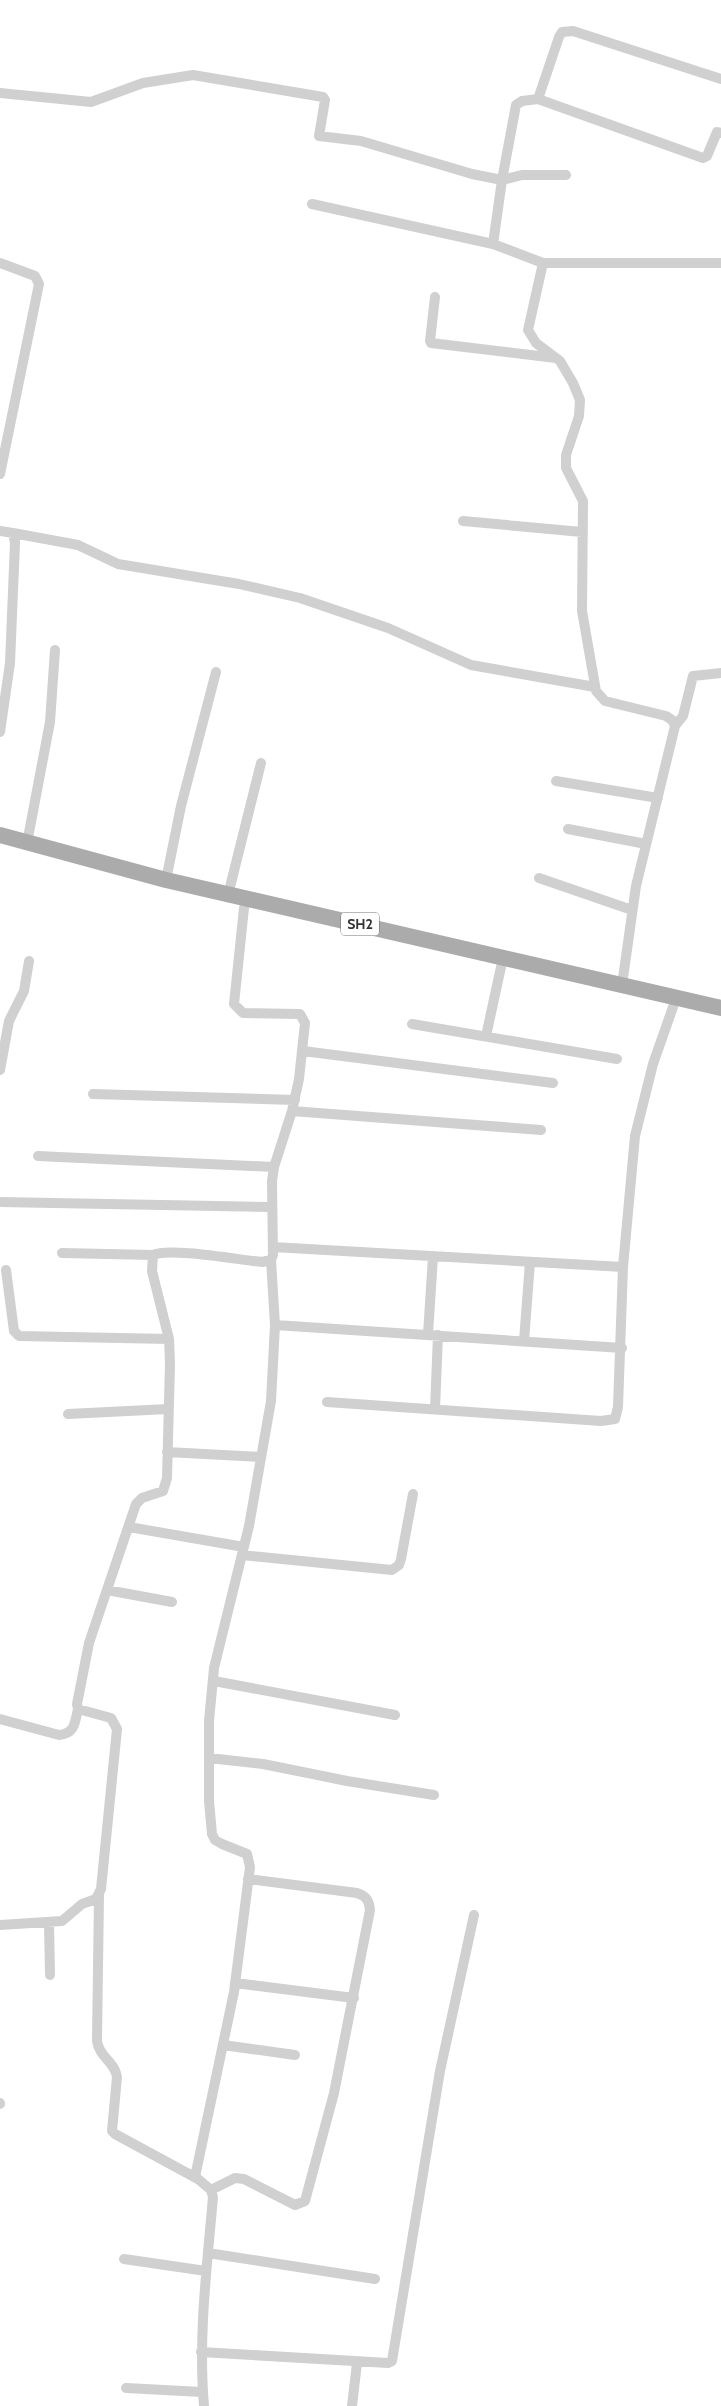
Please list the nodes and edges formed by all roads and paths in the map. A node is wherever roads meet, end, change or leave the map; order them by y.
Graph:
1 (721, 78) edge
2 (0, 93) edge
3 (538, 99) junction
4 (721, 133) edge
5 (566, 175) dead end
6 (502, 180) junction
7 (312, 204) dead end
8 (493, 244) junction
9 (0, 263) edge
10 (543, 263) junction
11 (721, 263) edge
12 (434, 296) dead end
13 (557, 358) junction
14 (0, 474) edge
15 (462, 521) dead end
16 (0, 531) edge
17 (582, 532) junction
18 (13, 533) junction
19 (55, 650) dead end
20 (216, 672) dead end
21 (721, 673) edge
22 (595, 687) junction
23 (675, 726) junction
24 (0, 732) edge
25 (261, 763) dead end
26 (556, 781) dead end
27 (658, 798) junction
28 (568, 829) dead end
29 (0, 835) edge
30 (27, 843) junction
31 (646, 844) junction
32 (0, 846) edge
33 (56, 857) junction
34 (539, 878) dead end
35 (166, 880) junction
36 (228, 895) junction
37 (244, 908) junction
38 (632, 910) junction
39 (29, 961) dead end
40 (501, 966) junction
41 (622, 985) junction
42 (673, 1007) junction
43 (721, 1008) edge
44 (721, 1018) edge
45 (412, 1024) dead end
46 (486, 1036) junction
47 (303, 1052) junction
48 (618, 1059) dead end
49 (0, 1070) edge
50 (553, 1083) dead end
51 (93, 1094) dead end
52 (295, 1100) junction
53 (292, 1112) junction
54 (541, 1130) dead end
55 (38, 1156) dead end
56 (274, 1167) junction
57 (0, 1202) edge
58 (271, 1207) junction
59 (273, 1247) junction
60 (62, 1253) dead end
61 (152, 1255) junction
62 (433, 1257) junction
63 (271, 1260) junction
64 (530, 1262) junction
65 (623, 1268) junction
66 (6, 1270) dead end
67 (275, 1325) junction
68 (433, 1335) junction
69 (169, 1340) junction
70 (524, 1341) junction
71 (622, 1348) junction
72 (327, 1402) dead end
73 (168, 1409) junction
74 (435, 1409) junction
75 (68, 1414) dead end
76 (167, 1452) junction
77 (261, 1456) junction
78 (412, 1494) dead end
79 (129, 1527) junction
80 (243, 1551) junction
81 (107, 1590) junction
82 (172, 1602) dead end
83 (214, 1681) junction
84 (78, 1709) junction
85 (394, 1715) dead end
86 (0, 1719) edge
87 (209, 1758) junction
88 (434, 1795) dead end
89 (248, 1878) junction
90 (99, 1895) junction
91 (474, 1915) dead end
92 (49, 1923) junction
93 (0, 1925) edge
94 (50, 1975) dead end
95 (235, 1983) junction
96 (354, 1998) junction
97 (223, 2045) junction
98 (294, 2055) dead end
99 (195, 2177) junction
100 (211, 2190) junction
101 (208, 2253) junction
102 (124, 2259) dead end
103 (206, 2271) junction
104 (375, 2278) dead end
105 (201, 2352) junction
106 (357, 2363) junction
107 (126, 2388) dead end
108 (202, 2392) junction
109 (204, 2406) edge
110 (352, 2406) edge

1 - 3 street
2 - 6 street
3 - 4 street
3 - 6 street
5 - 6 street
6 - 8 street
7 - 8 street
8 - 10 street
9 - 14 street
10 - 11 street
10 - 13 street
12 - 13 street
13 - 17 street
15 - 17 street
16 - 18 street
17 - 22 street
18 - 22 street
18 - 24 street
19 - 30 street
20 - 35 street
21 - 23 street
22 - 23 street
23 - 27 street
25 - 36 street
26 - 27 street
27 - 31 street
28 - 31 street
29 - 30 main road, SH2
30 - 33 main road, SH2
31 - 38 street
32 - 33 main road, SH2
33 - 35 main road, SH2
33 - 37 main road, SH2
34 - 38 street
35 - 36 main road, SH2
36 - 41 main road, SH2
37 - 40 main road, SH2
37 - 47 street
38 - 41 street
39 - 49 street
40 - 42 main road, SH2
40 - 46 street
41 - 43 main road, SH2
42 - 44 main road, SH2
42 - 65 street
45 - 46 street
46 - 48 street
47 - 50 street
47 - 52 street
51 - 52 street
52 - 53 street
53 - 54 street
53 - 56 street
55 - 56 street
56 - 58 street
57 - 58 street
58 - 59 street
59 - 62 street
59 - 63 street
60 - 61 street
61 - 63 street
61 - 69 street
62 - 64 street
62 - 68 street
63 - 67 street
64 - 65 street
64 - 70 street
65 - 71 street
66 - 69 street
67 - 68 street
67 - 77 street
68 - 70 street
68 - 74 street
69 - 73 street
70 - 71 street
71 - 74 street
72 - 74 street
73 - 75 street
73 - 76 street
76 - 77 street
76 - 79 street
77 - 80 street
78 - 80 street
79 - 80 street
79 - 81 street
80 - 83 street
81 - 82 street
81 - 84 street
83 - 85 street
83 - 87 street
84 - 86 street
84 - 90 street
87 - 88 street
87 - 89 street
89 - 95 street
89 - 96 street
90 - 92 street
90 - 99 street
91 - 106 street
92 - 93 street
92 - 94 street
95 - 96 street
95 - 97 street
96 - 100 street
97 - 98 street
97 - 99 street
99 - 100 street
100 - 101 street
101 - 103 street
101 - 104 street
102 - 103 street
103 - 105 street
105 - 106 street
105 - 108 street
106 - 110 street
107 - 108 street
108 - 109 street

